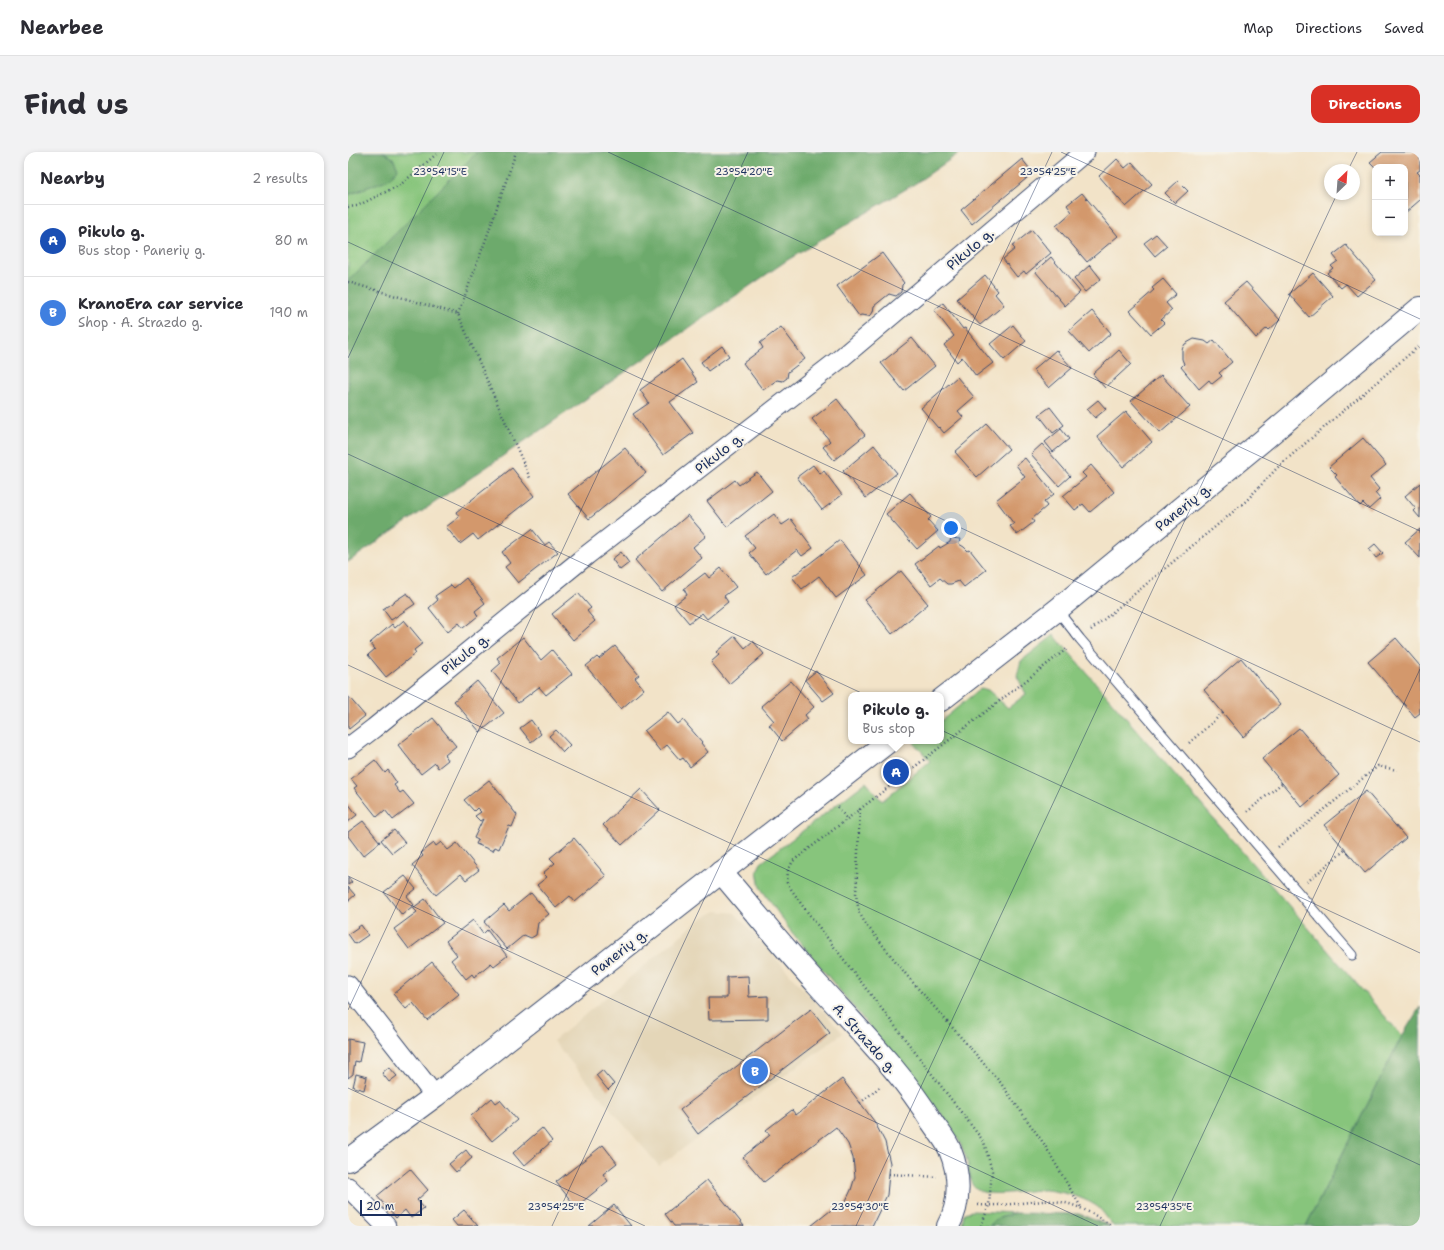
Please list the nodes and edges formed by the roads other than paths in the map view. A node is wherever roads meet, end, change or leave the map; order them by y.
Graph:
1 (1085, 152) edge
2 (1420, 308) edge
3 (1057, 610) junction
4 (944, 698) edge
5 (885, 744) edge
6 (348, 748) edge
7 (721, 872) junction
8 (1352, 956) dead end
9 (348, 985) edge
10 (435, 1096) junction
11 (348, 1160) edge
12 (348, 1187) edge
13 (386, 1226) edge
14 (948, 1226) edge

1 - 6 street, Pikulo g.
2 - 3 main road, Panerių g.
3 - 4 main road, Panerių g.
3 - 8 lane
5 - 7 main road, Panerių g.
7 - 10 main road, Panerių g.
7 - 14 main road, A. Strazdo g.
9 - 10 street
10 - 11 main road, Panerių g.
12 - 13 street

